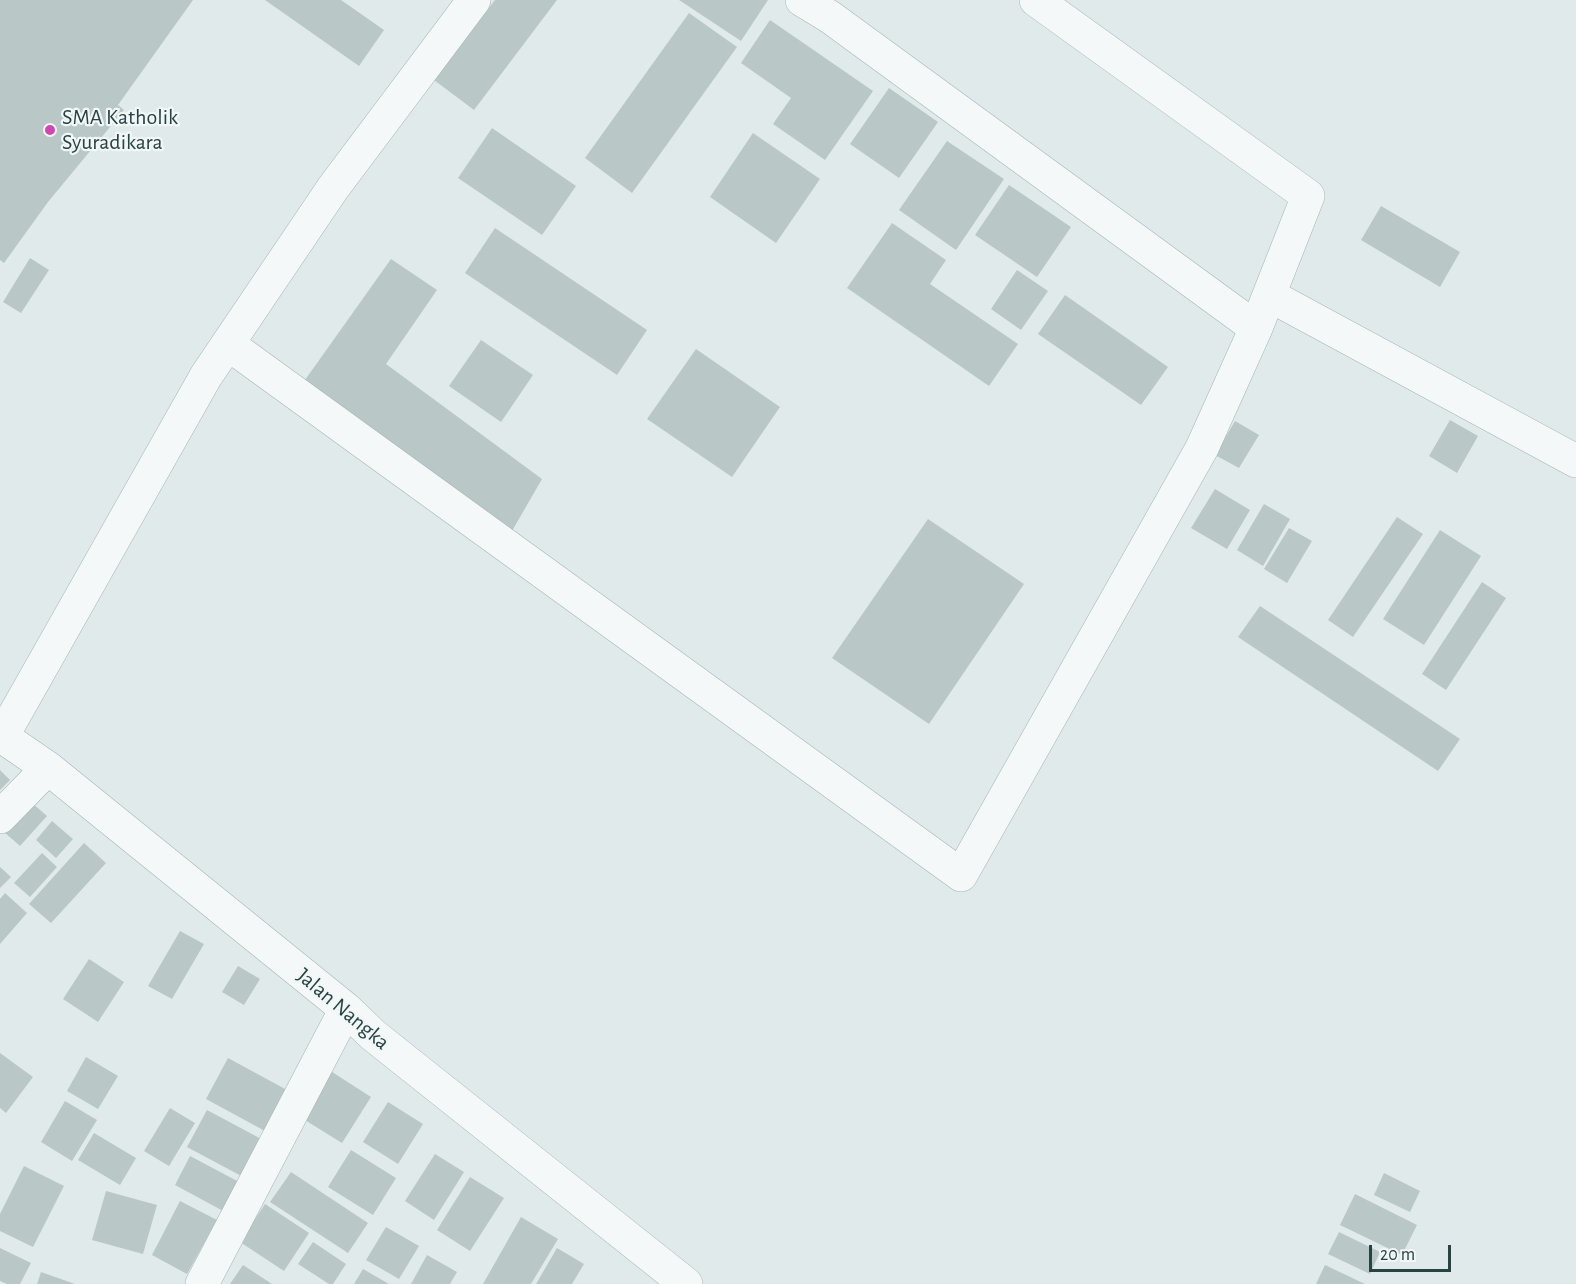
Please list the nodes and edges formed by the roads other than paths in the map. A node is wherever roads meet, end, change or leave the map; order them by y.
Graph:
1 (474, 0) edge
2 (802, 0) edge
3 (1036, 0) edge
4 (1269, 295) junction
5 (1256, 328) junction
6 (228, 344) junction
7 (1576, 461) edge
8 (1, 736) edge
9 (48, 768) junction
10 (0, 817) edge
11 (346, 1009) junction
12 (202, 1284) edge
13 (686, 1284) edge

1 - 6 street
2 - 5 street
3 - 4 street
4 - 5 street
4 - 7 street
5 - 6 street
6 - 8 street
8 - 9 street, Jalan Nangka
9 - 10 street
9 - 11 street, Jalan Nangka
11 - 12 street
11 - 13 street, Jalan Nangka

